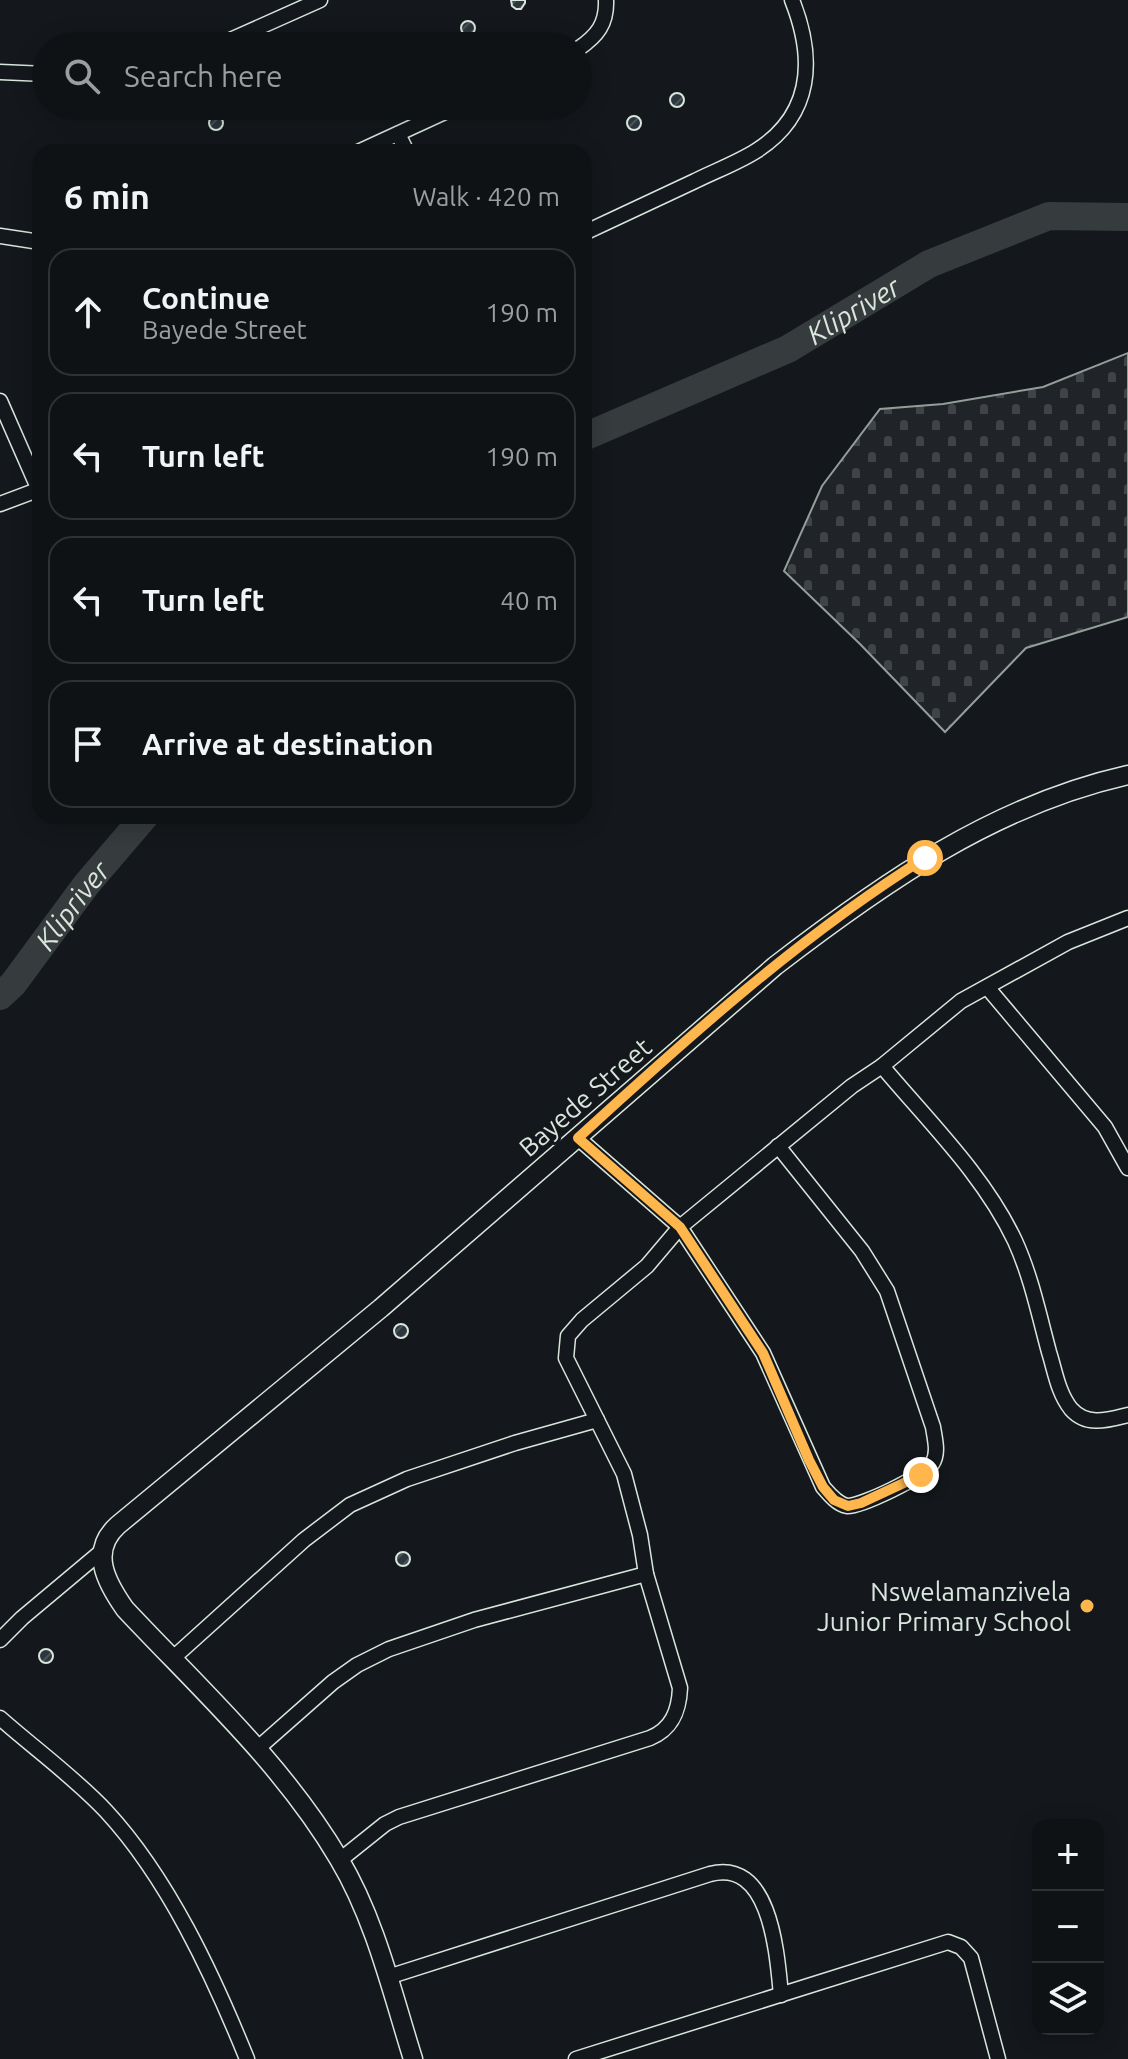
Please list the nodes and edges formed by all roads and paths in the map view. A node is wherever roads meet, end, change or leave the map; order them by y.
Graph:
1 (320, 0) edge
2 (606, 0) edge
3 (792, 0) edge
4 (248, 32) edge
5 (592, 38) edge
6 (0, 72) edge
7 (32, 73) edge
8 (428, 120) edge
9 (398, 134) junction
10 (376, 144) edge
11 (403, 144) edge
12 (592, 229) edge
13 (0, 236) edge
14 (32, 241) edge
15 (0, 401) edge
16 (32, 473) edge
17 (32, 492) edge
18 (0, 504) edge
19 (1128, 775) edge
20 (1128, 918) edge
21 (987, 987) junction
22 (882, 1066) junction
23 (573, 1143) junction
24 (778, 1146) junction
25 (1128, 1168) edge
26 (680, 1227) junction
27 (1128, 1415) edge
28 (597, 1420) junction
29 (102, 1551) junction
30 (646, 1574) junction
31 (0, 1640) edge
32 (172, 1659) junction
33 (0, 1718) edge
34 (257, 1749) junction
35 (340, 1860) junction
36 (388, 1977) junction
37 (781, 1995) junction
38 (247, 2059) edge
39 (413, 2059) edge
40 (576, 2059) edge
41 (998, 2059) edge

1 - 4 street
2 - 5 street
3 - 12 street
6 - 7 street
8 - 9 street
9 - 10 street
9 - 11 street
13 - 14 street
15 - 16 street
17 - 18 street
19 - 23 street, Bayede Street
20 - 21 street
21 - 22 street
21 - 25 street
22 - 24 street
22 - 27 street
23 - 26 street
23 - 29 street, Bayede Street
24 - 26 street
24 - 26 street
26 - 28 street
28 - 30 street
28 - 32 street
29 - 31 street
29 - 32 street
30 - 34 street
30 - 35 street
32 - 34 street
33 - 38 street
34 - 35 street
35 - 36 street
36 - 37 street
36 - 39 street
37 - 40 street
37 - 41 street

